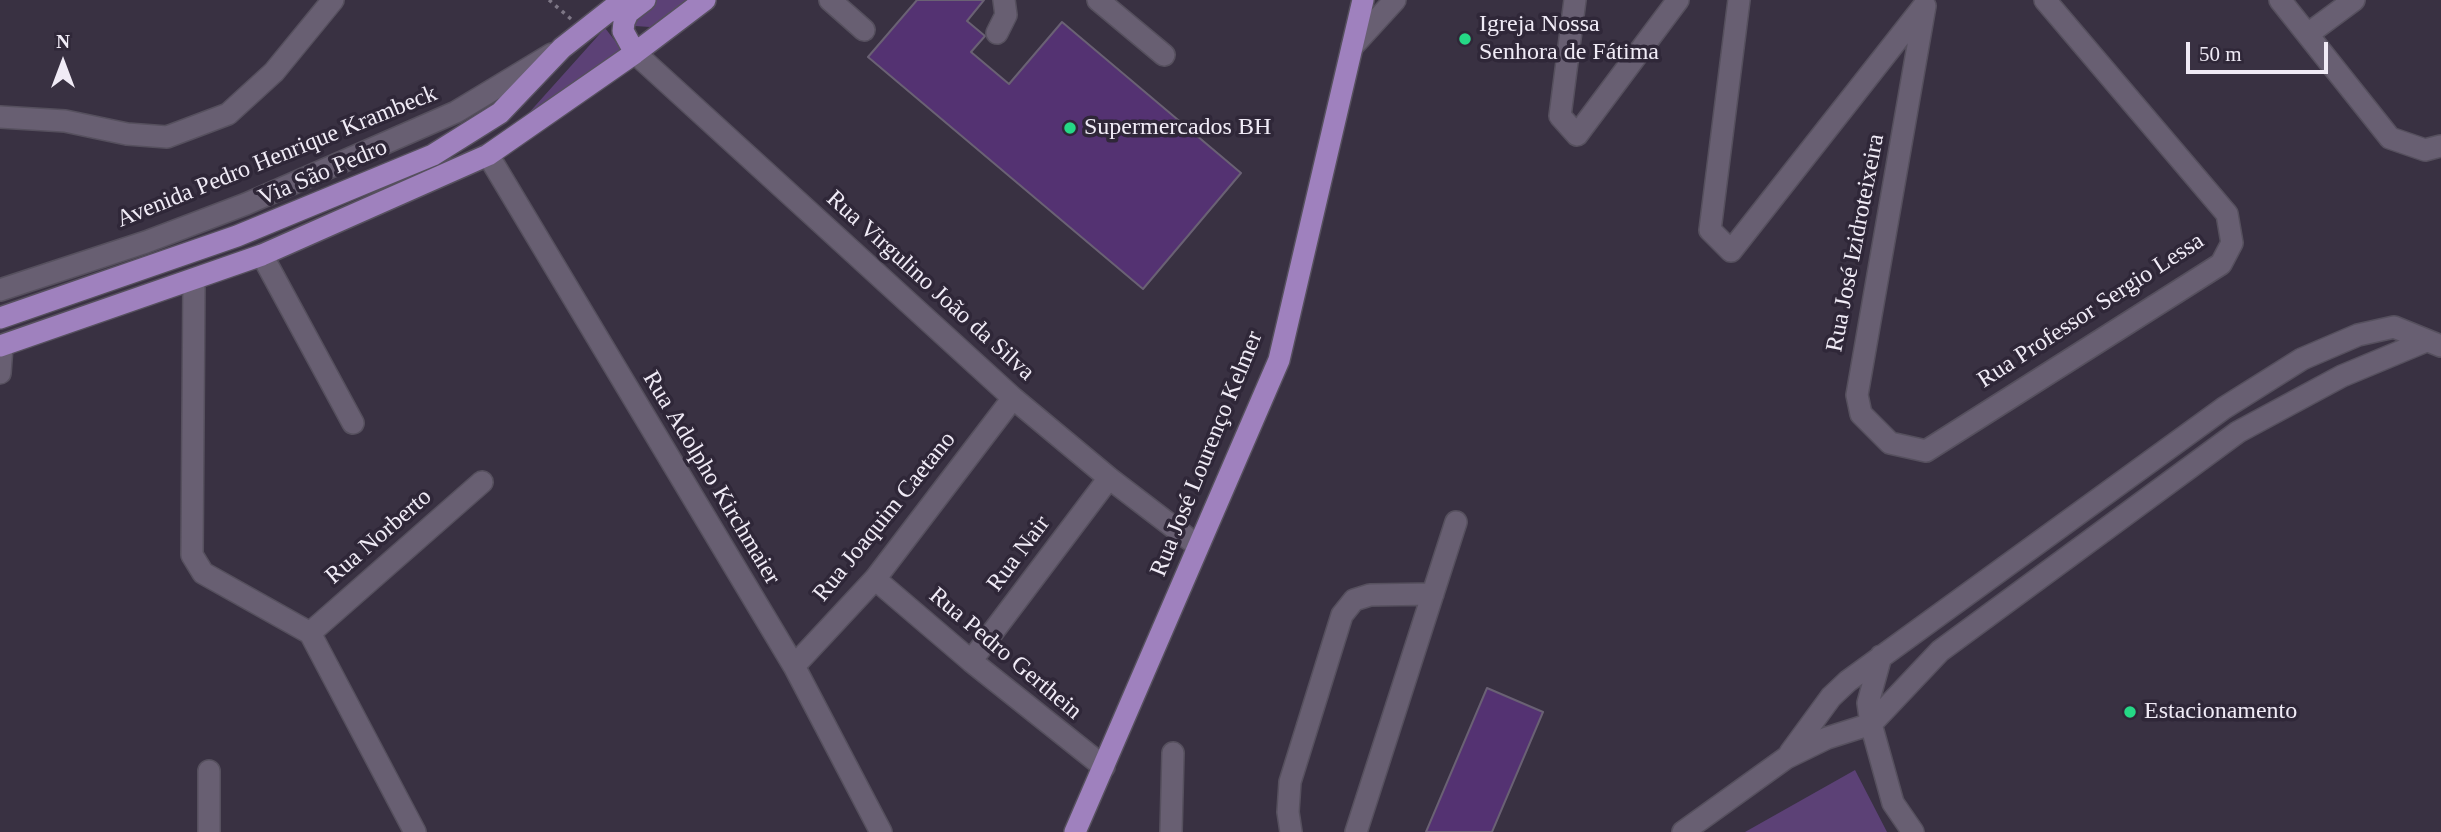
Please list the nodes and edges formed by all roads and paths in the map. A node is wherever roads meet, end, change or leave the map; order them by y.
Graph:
1 (334, 0) edge
2 (549, 0) edge
3 (623, 0) edge
4 (645, 0) edge
5 (705, 0) edge
6 (830, 0) edge
7 (1004, 0) edge
8 (1098, 0) edge
9 (1363, 0) edge
10 (1395, 0) edge
11 (1575, 0) edge
12 (1678, 0) edge
13 (1739, 0) edge
14 (2045, 0) edge
15 (2280, 0) edge
16 (2354, 0) edge
17 (1927, 3) edge
18 (864, 30) dead end
19 (584, 31) junction
20 (996, 33) dead end
21 (2308, 34) junction
22 (1352, 47) junction
23 (562, 48) junction
24 (635, 53) junction
25 (1164, 55) dead end
26 (0, 117) edge
27 (2433, 148) edge
28 (488, 155) junction
29 (262, 255) junction
30 (194, 279) junction
31 (0, 290) edge
32 (0, 318) edge
33 (2434, 344) edge
34 (1, 346) edge
35 (0, 373) edge
36 (1013, 398) junction
37 (353, 423) dead end
38 (1926, 451) joint
39 (1109, 478) junction
40 (482, 482) dead end
41 (1456, 522) dead end
42 (1198, 546) junction
43 (1991, 576) junction
44 (875, 579) junction
45 (1433, 594) junction
46 (2007, 601) junction
47 (310, 633) junction
48 (1881, 656) junction
49 (971, 661) junction
50 (794, 666) junction
51 (1871, 724) junction
52 (1173, 753) dead end
53 (1786, 758) junction
54 (1104, 767) junction
55 (209, 771) dead end
56 (209, 832) edge
57 (415, 832) edge
58 (881, 832) edge
59 (1076, 832) edge
60 (1171, 832) edge
61 (1291, 832) edge
62 (1356, 832) edge
63 (1683, 832) edge
64 (1913, 832) edge

1 - 26 street
2 - 19 path
3 - 19 main road, Via São Pedro
4 - 24 main road
5 - 24 main road
6 - 18 street
7 - 20 street
8 - 25 street
9 - 22 main road, Rua José Lourenço Kelmer
10 - 22 street
11 - 12 street
13 - 17 street
14 - 38 street, Rua Professor Sergio Lessa
15 - 21 street
16 - 21 street
17 - 38 street, Rua José Izidroteixeira
19 - 23 main road, Via São Pedro
21 - 27 street
22 - 42 main road, Rua José Lourenço Kelmer
23 - 31 street, Avenida Pedro Henrique Krambeck
23 - 32 main road, Via São Pedro
24 - 28 main road
24 - 36 street, Rua Virgulino João da Silva
28 - 29 main road
28 - 50 street, Rua Adolpho Kirchmaier
29 - 30 main road
29 - 37 street
30 - 34 main road
30 - 47 street
33 - 43 street
33 - 46 street
34 - 35 street
36 - 39 street, Rua Virgulino João da Silva
36 - 44 street, Rua Joaquim Caetano
39 - 42 street, Rua Virgulino João da Silva
39 - 49 street, Rua Nair
40 - 47 street, Rua Norberto
41 - 45 street
42 - 54 main road, Rua José Lourenço Kelmer
43 - 46 street
43 - 48 street
44 - 49 street, Rua Pedro Gerthein
44 - 50 street, Rua Joaquim Caetano
45 - 61 street
45 - 62 street
46 - 51 street
47 - 57 street
48 - 51 street
48 - 53 street
49 - 54 street, Rua Pedro Gerthein
50 - 58 street, Rua Adolpho Kirchmaier
51 - 53 street
51 - 64 street
52 - 60 street
53 - 63 street
54 - 59 main road, Rua José Lourenço Kelmer
55 - 56 street

